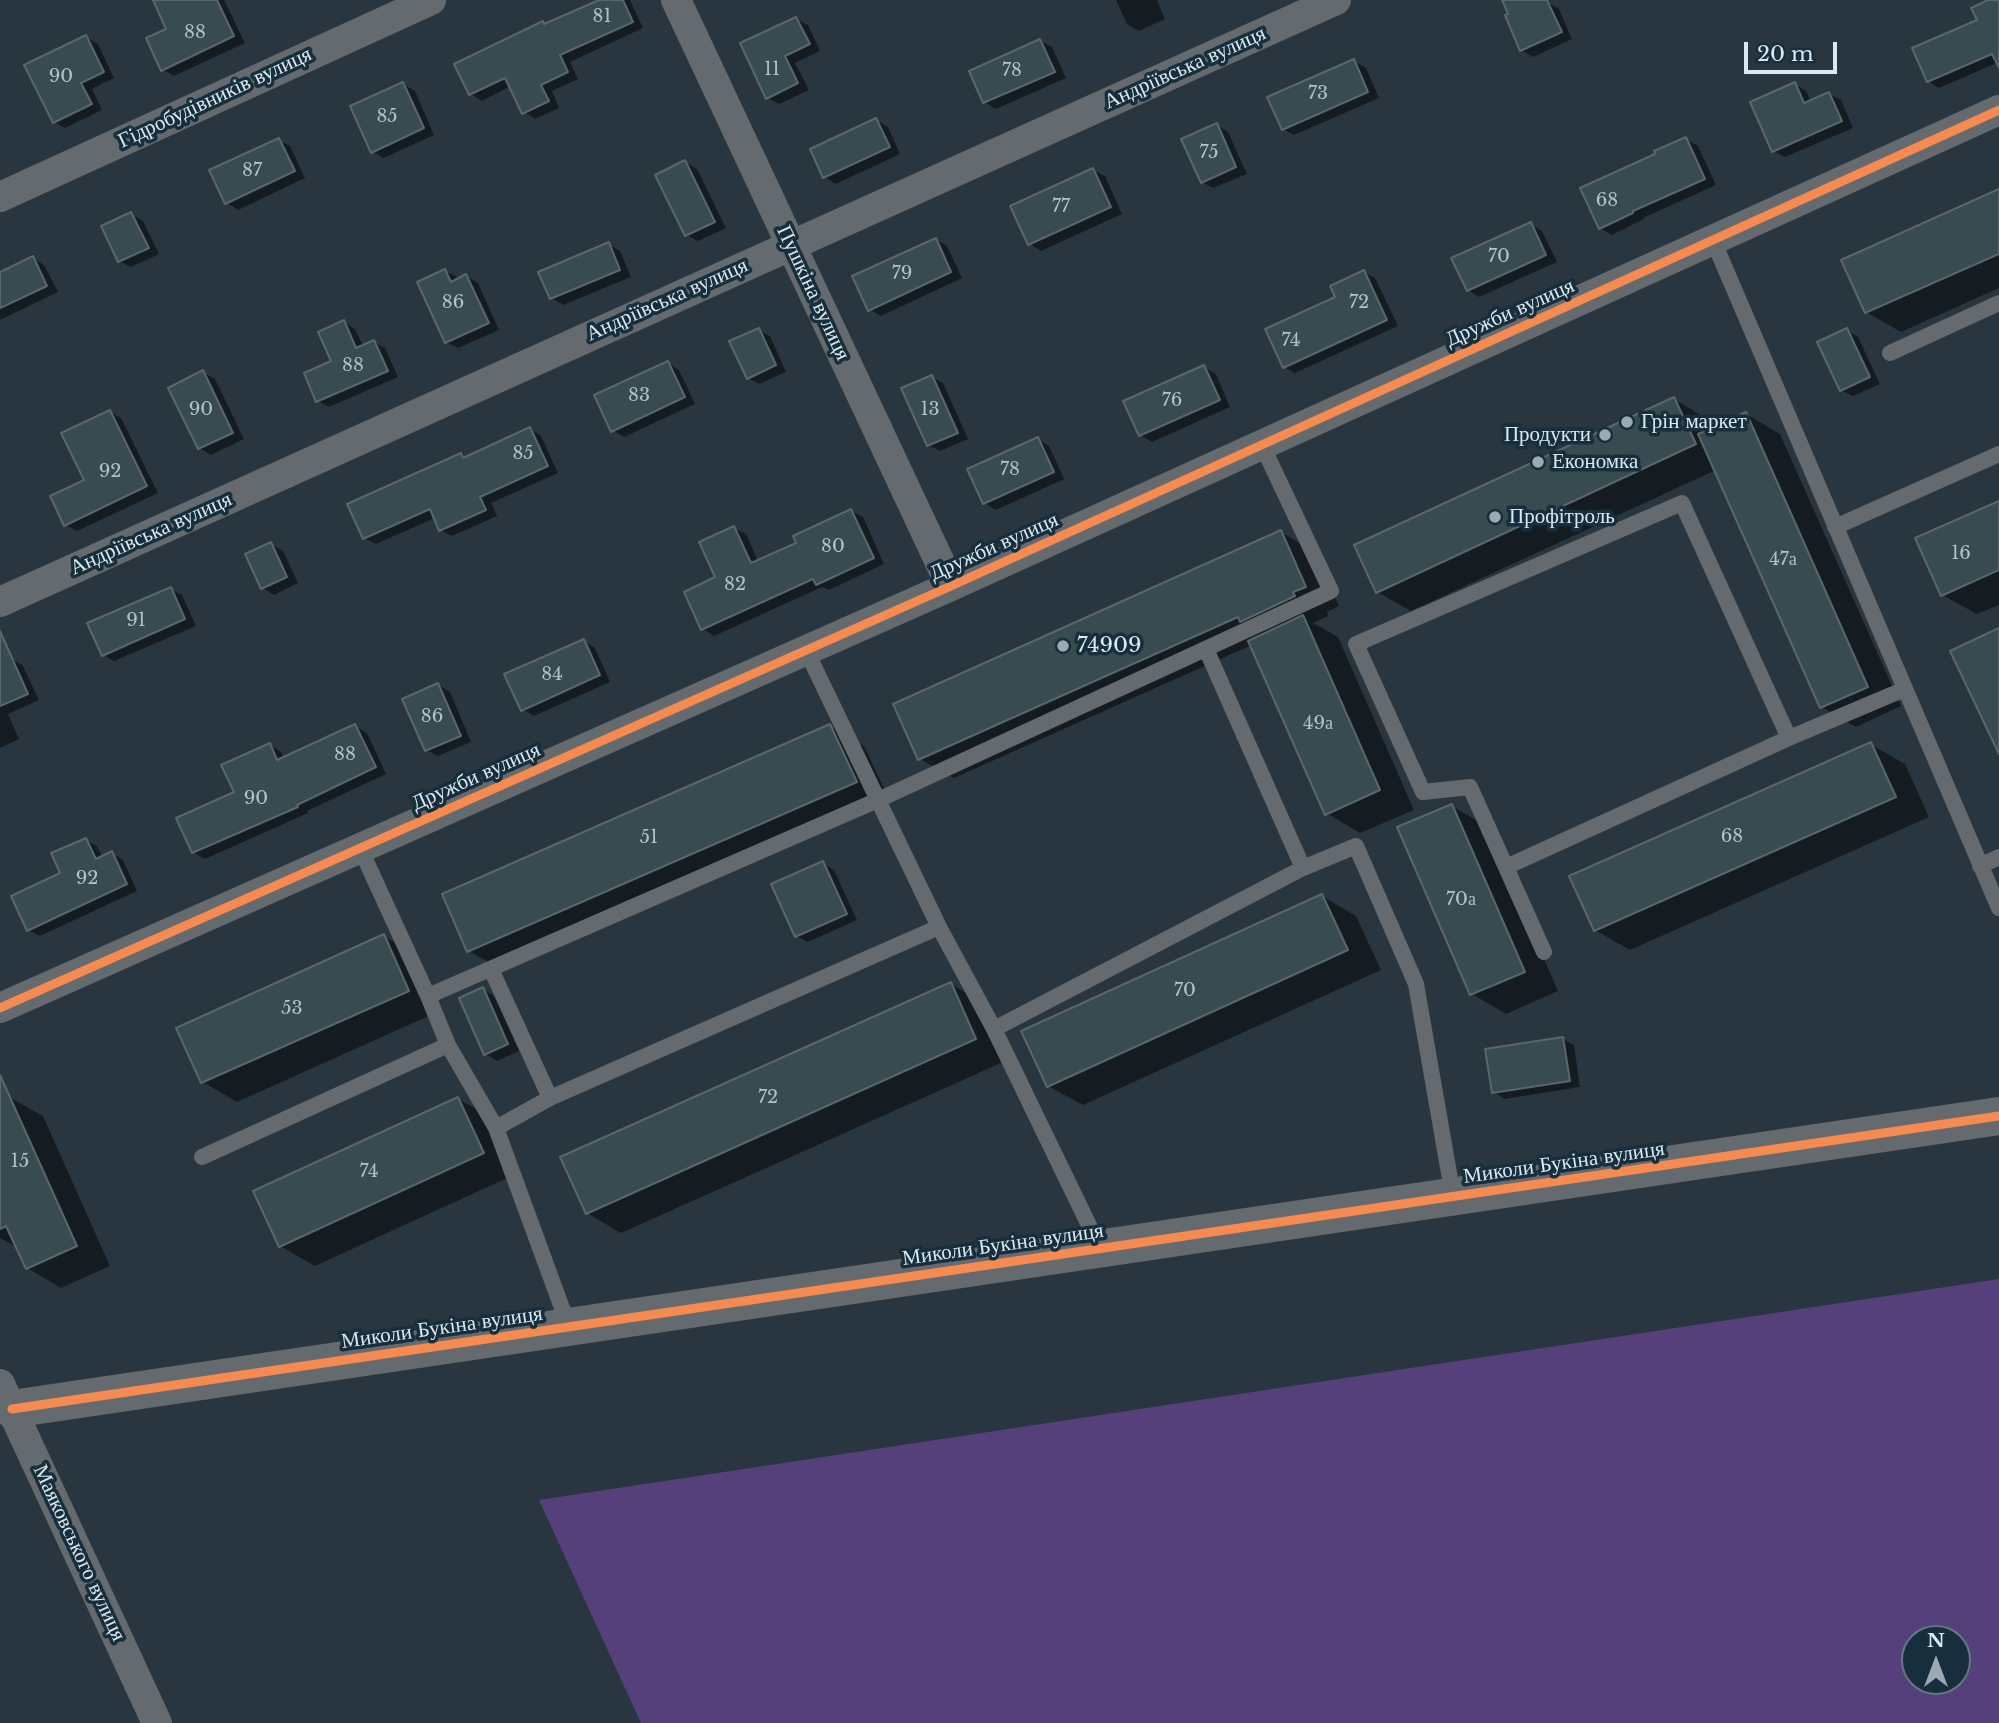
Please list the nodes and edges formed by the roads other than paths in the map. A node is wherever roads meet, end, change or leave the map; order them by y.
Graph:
1 (431, 0) edge
2 (676, 0) edge
3 (1336, 0) edge
4 (1999, 110) edge
5 (0, 197) edge
6 (1713, 240) junction
7 (790, 245) junction
8 (1999, 303) edge
9 (1890, 353) dead end
10 (1262, 445) junction
11 (1999, 454) edge
12 (1835, 527) junction
13 (951, 586) junction
14 (0, 602) edge
15 (1206, 649) junction
16 (806, 650) junction
17 (1905, 689) junction
18 (1789, 738) junction
19 (877, 800) junction
20 (360, 848) junction
21 (1999, 857) edge
22 (1980, 866) junction
23 (1506, 867) junction
24 (1303, 868) junction
25 (1999, 908) edge
26 (939, 927) junction
27 (1544, 952) dead end
28 (491, 969) junction
29 (428, 996) junction
30 (0, 1008) edge
31 (994, 1029) junction
32 (448, 1045) junction
33 (550, 1098) junction
34 (1999, 1116) edge
35 (496, 1128) junction
36 (202, 1157) dead end
37 (1454, 1197) junction
38 (1100, 1248) junction
39 (569, 1326) junction
40 (6, 1396) edge
41 (157, 1723) edge

1 - 5 street, Гідробудівників вулиця
2 - 7 street, Пушкіна вулиця
3 - 7 street, Андріївська вулиця
4 - 6 street, Дружби вулиця
6 - 10 street, Дружби вулиця
6 - 12 lane
7 - 13 street, Пушкіна вулиця
7 - 14 street, Андріївська вулиця
8 - 9 lane
10 - 13 street, Дружби вулиця
10 - 15 lane
11 - 12 lane
12 - 17 lane
13 - 16 street, Дружби вулиця
15 - 19 lane
15 - 24 lane
16 - 19 lane
16 - 20 street, Дружби вулиця
17 - 18 lane
17 - 22 lane
18 - 23 lane
18 - 23 lane
19 - 26 lane
19 - 28 lane
20 - 29 lane
20 - 30 street, Дружби вулиця
21 - 22 lane
22 - 25 lane
23 - 27 lane
24 - 31 lane
24 - 37 lane
26 - 31 lane
26 - 33 lane
28 - 29 lane
28 - 33 lane
29 - 32 lane
31 - 38 lane
32 - 35 lane
32 - 36 lane
33 - 35 lane
34 - 37 street, Миколи Букіна вулиця
35 - 39 lane
37 - 38 street, Миколи Букіна вулиця
38 - 39 street, Миколи Букіна вулиця
39 - 40 street, Миколи Букіна вулиця
40 - 41 street, Маяковського вулиця

